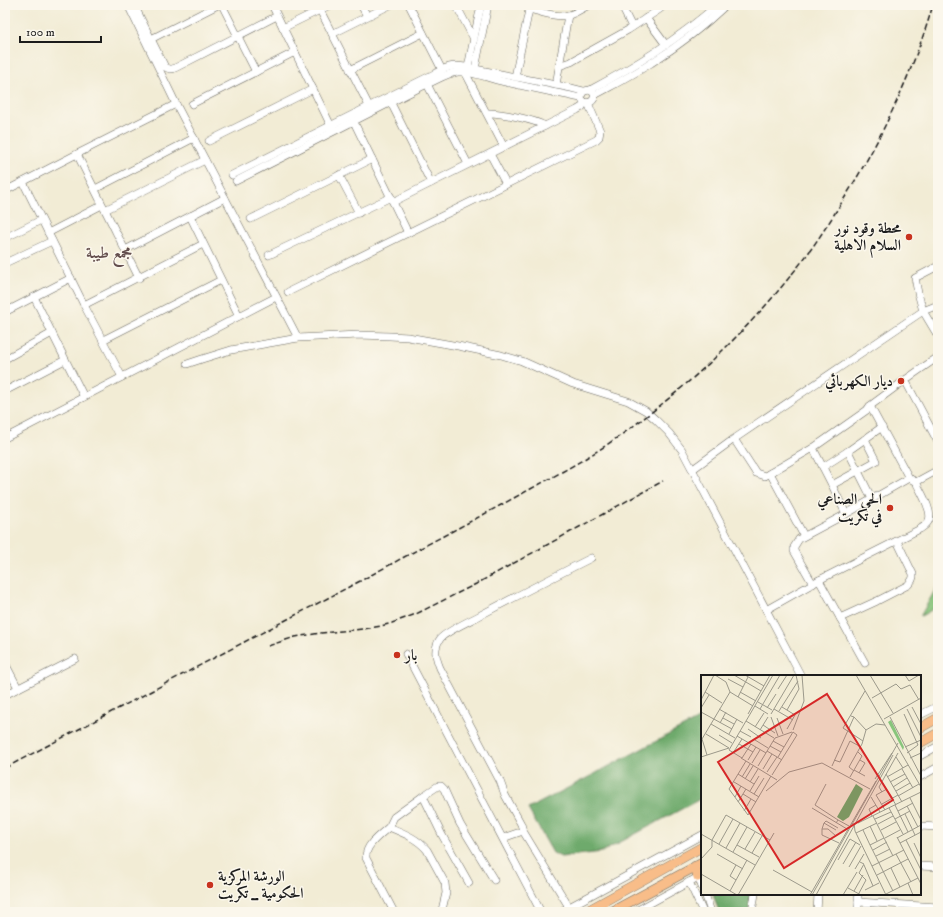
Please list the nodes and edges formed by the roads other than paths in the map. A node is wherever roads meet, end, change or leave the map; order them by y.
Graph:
1 (128, 5) edge
2 (134, 5) edge
3 (218, 5) edge
4 (222, 5) edge
5 (272, 5) edge
6 (330, 5) edge
7 (361, 5) edge
8 (390, 5) edge
9 (409, 5) edge
10 (456, 5) edge
11 (481, 5) edge
12 (488, 5) edge
13 (589, 5) edge
14 (621, 5) edge
15 (664, 5) edge
16 (717, 5) edge
17 (726, 5) edge
18 (529, 7) edge
19 (320, 10) junction
20 (568, 15) junction
21 (277, 16) junction
22 (367, 16) junction
23 (708, 17) junction
24 (646, 18) junction
25 (632, 27) junction
26 (283, 28) junction
27 (423, 33) junction
28 (332, 34) junction
29 (238, 36) junction
30 (151, 39) junction
31 (474, 39) junction
32 (666, 45) junction
33 (295, 52) junction
34 (559, 66) junction
35 (469, 69) junction
36 (350, 70) junction
37 (442, 70) junction
38 (256, 72) junction
39 (515, 76) junction
40 (617, 79) junction
41 (427, 84) junction
42 (556, 86) junction
43 (313, 89) junction
44 (587, 97) junction
45 (392, 103) junction
46 (176, 104) junction
47 (192, 104) dead end
48 (368, 106) junction
49 (487, 113) junction
50 (354, 122) junction
51 (546, 126) junction
52 (333, 128) junction
53 (194, 138) junction
54 (209, 141) dead end
55 (504, 146) junction
56 (77, 154) junction
57 (490, 154) junction
58 (372, 159) junction
59 (205, 160) junction
60 (468, 164) junction
61 (339, 175) junction
62 (234, 178) dead end
63 (22, 182) junction
64 (431, 183) junction
65 (506, 184) junction
66 (95, 189) junction
67 (5, 191) edge
68 (225, 198) junction
69 (392, 200) junction
70 (104, 208) junction
71 (358, 213) junction
72 (190, 216) junction
73 (251, 218) dead end
74 (41, 220) junction
75 (48, 233) junction
76 (408, 233) junction
77 (5, 238) edge
78 (52, 240) junction
79 (203, 244) junction
80 (126, 250) junction
81 (269, 255) dead end
82 (5, 263) edge
83 (938, 266) edge
84 (71, 278) junction
85 (139, 278) junction
86 (221, 280) junction
87 (288, 292) dead end
88 (34, 297) junction
89 (276, 297) junction
90 (84, 305) junction
91 (938, 305) edge
92 (923, 311) junction
93 (5, 312) edge
94 (239, 316) junction
95 (52, 332) junction
96 (938, 336) edge
97 (298, 338) junction
98 (103, 340) junction
99 (938, 357) edge
100 (5, 359) edge
101 (65, 360) junction
102 (187, 364) dead end
103 (122, 376) junction
104 (906, 380) junction
105 (5, 392) edge
106 (84, 397) junction
107 (870, 406) junction
108 (882, 427) junction
109 (5, 438) edge
110 (734, 439) junction
111 (865, 439) junction
112 (938, 442) edge
113 (813, 448) junction
114 (848, 451) junction
115 (823, 467) junction
116 (693, 469) junction
117 (858, 470) junction
118 (938, 470) edge
119 (770, 473) junction
120 (909, 478) junction
121 (916, 482) junction
122 (832, 485) junction
123 (872, 498) junction
124 (846, 514) junction
125 (804, 536) junction
126 (898, 541) junction
127 (591, 558) dead end
128 (816, 582) junction
129 (766, 610) junction
130 (840, 618) junction
131 (406, 654) dead end
132 (74, 659) dead end
133 (5, 663) edge
134 (865, 663) dead end
135 (799, 675) edge
136 (18, 688) junction
137 (5, 695) edge
138 (938, 706) edge
139 (921, 714) edge
140 (938, 718) edge
141 (921, 727) edge
142 (938, 733) edge
143 (921, 742) edge
144 (938, 746) edge
145 (921, 755) edge
146 (938, 767) edge
147 (921, 776) edge
148 (423, 796) junction
149 (921, 826) edge
150 (938, 826) edge
151 (388, 827) junction
152 (523, 831) junction
153 (701, 836) edge
154 (503, 838) junction
155 (701, 848) edge
156 (698, 864) edge
157 (921, 866) edge
158 (938, 867) edge
159 (700, 876) edge
160 (494, 880) dead end
161 (689, 882) junction
162 (469, 883) dead end
163 (705, 895) edge
164 (755, 895) edge
165 (818, 895) edge
166 (858, 898) edge
167 (938, 906) edge
168 (568, 907) junction
169 (394, 912) edge
170 (443, 912) edge
171 (541, 912) edge
172 (560, 912) edge
173 (585, 912) edge
174 (612, 912) edge
175 (634, 912) edge
176 (703, 912) edge
177 (712, 912) edge
178 (752, 912) edge
179 (817, 912) edge
180 (858, 912) edge

1 - 46 street
2 - 30 street
3 - 30 street
4 - 29 street
5 - 21 street
6 - 19 street
7 - 22 street
8 - 22 street
9 - 27 street
10 - 31 street
11 - 31 street
12 - 35 street
13 - 20 street
14 - 25 street
15 - 24 street
16 - 23 street
17 - 23 street
18 - 20 street
18 - 39 street
19 - 26 street
19 - 28 street
20 - 34 street
21 - 26 street
21 - 29 street
22 - 28 street
23 - 32 street
23 - 40 street
24 - 25 street
24 - 32 street
25 - 34 street
26 - 33 street
27 - 36 street
27 - 37 street
28 - 36 street
29 - 30 street
29 - 38 street
31 - 35 street
32 - 40 street
33 - 38 street
33 - 43 street
34 - 42 street
35 - 37 street
35 - 39 street
35 - 41 street
35 - 44 street
35 - 49 street
36 - 48 street
37 - 48 street
38 - 47 street
39 - 42 street
40 - 44 street
41 - 45 street
41 - 60 street
42 - 44 street
43 - 52 street
43 - 54 street
44 - 51 street
44 - 65 street
45 - 50 street
45 - 64 street
46 - 53 street
46 - 56 street
48 - 52 street
49 - 51 street
49 - 55 street
50 - 52 street
50 - 58 street
51 - 55 street
52 - 62 street
53 - 59 street
53 - 66 street
55 - 57 street
56 - 63 street
56 - 66 street
57 - 60 street
57 - 65 street
58 - 61 street
58 - 69 street
59 - 68 street
59 - 70 street
60 - 64 street
61 - 71 street
61 - 73 street
63 - 67 street
63 - 74 street
64 - 69 street
65 - 76 street
66 - 70 street
68 - 72 street
68 - 89 street
69 - 71 street
69 - 76 street
70 - 75 street
70 - 80 street
71 - 81 street
72 - 79 street
72 - 80 street
74 - 75 street
74 - 77 street
75 - 78 street
76 - 87 street
78 - 82 street
78 - 84 street
79 - 85 street
79 - 86 street
80 - 85 street
83 - 92 street
84 - 88 street
84 - 90 street
85 - 90 street
86 - 94 street
86 - 98 street
88 - 93 street
88 - 95 street
89 - 94 street
89 - 97 street
90 - 98 street
91 - 92 street
92 - 96 street
92 - 110 street
94 - 103 street
95 - 100 street
95 - 101 street
97 - 102 street
97 - 116 street
98 - 103 street
99 - 104 street
101 - 105 street
101 - 106 street
103 - 106 street
104 - 107 street
104 - 112 street
106 - 109 street
107 - 108 street
107 - 113 street
108 - 111 street
108 - 120 street
110 - 116 street
110 - 119 street
111 - 114 street
111 - 117 street
113 - 115 street
113 - 119 street
114 - 115 street
114 - 117 street
115 - 122 street
116 - 129 street
117 - 122 street
117 - 123 street
118 - 121 street
119 - 125 street
120 - 121 street
120 - 123 street
121 - 126 street
122 - 124 street
123 - 124 street
124 - 125 street
125 - 128 street
126 - 128 street
126 - 130 street
127 - 152 street
128 - 129 street
128 - 130 street
129 - 135 street
130 - 134 street
131 - 154 street
132 - 136 street
133 - 136 street
136 - 137 street
138 - 139 street
140 - 141 main road
142 - 143 main road
144 - 145 street
146 - 147 street
148 - 151 street
148 - 160 street
148 - 162 street
149 - 150 street
151 - 169 street
151 - 170 street
152 - 154 street
152 - 168 street
153 - 168 street
154 - 171 street
155 - 173 main road
156 - 159 main road
156 - 174 main road
157 - 158 street
159 - 161 street
161 - 175 street
161 - 176 street
163 - 177 street
164 - 178 street
165 - 179 street
166 - 167 street
166 - 180 street
168 - 172 street

